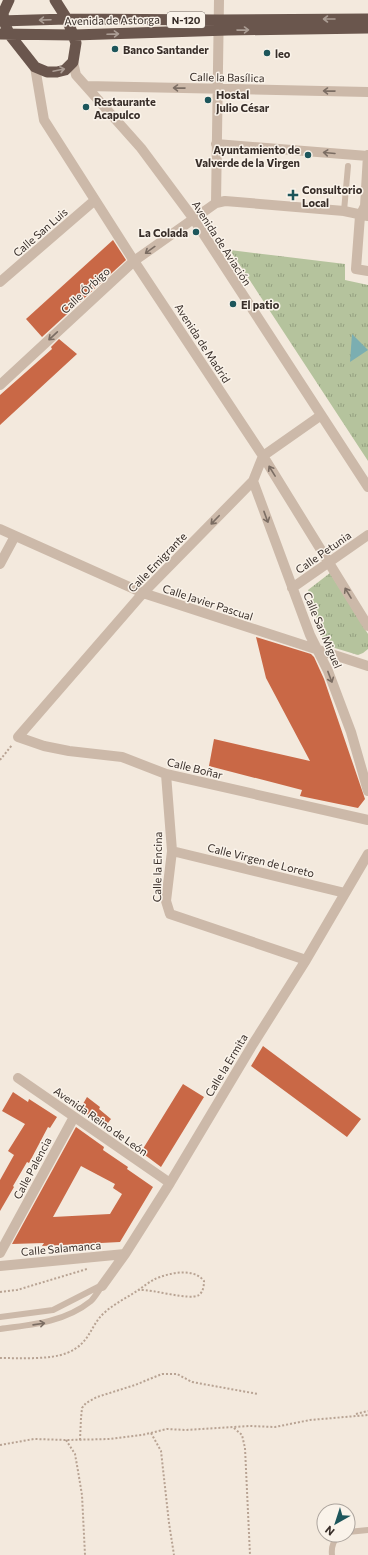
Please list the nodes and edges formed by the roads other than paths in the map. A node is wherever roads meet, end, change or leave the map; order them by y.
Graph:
1 (9, 0) edge
2 (55, 0) edge
3 (219, 0) edge
4 (67, 19) junction
5 (368, 19) edge
6 (2, 21) edge
7 (219, 25) junction
8 (368, 28) edge
9 (5, 34) edge
10 (74, 35) junction
11 (73, 62) junction
12 (35, 67) junction
13 (86, 86) junction
14 (218, 89) junction
15 (368, 92) edge
16 (216, 144) junction
17 (368, 156) edge
18 (348, 166) dead end
19 (95, 200) junction
20 (216, 203) junction
21 (344, 211) junction
22 (364, 216) edge
23 (192, 218) junction
24 (134, 261) junction
25 (368, 271) edge
26 (0, 282) edge
27 (0, 385) edge
28 (320, 416) junction
29 (263, 456) junction
30 (253, 481) junction
31 (368, 487) edge
32 (0, 529) edge
33 (368, 535) edge
34 (15, 536) junction
35 (330, 562) junction
36 (0, 564) edge
37 (292, 588) junction
38 (143, 593) junction
39 (368, 626) edge
40 (317, 649) junction
41 (368, 666) edge
42 (18, 737) joint
43 (166, 774) junction
44 (368, 791) edge
45 (368, 820) edge
46 (172, 851) junction
47 (368, 854) edge
48 (345, 893) junction
49 (306, 960) junction
50 (18, 1078) dead end
51 (74, 1117) junction
52 (170, 1183) junction
53 (0, 1253) edge
54 (125, 1254) junction
55 (0, 1266) edge
56 (102, 1286) junction
57 (0, 1317) edge
58 (0, 1329) edge
59 (368, 1530) edge
60 (356, 1531) edge
61 (333, 1543) edge
62 (332, 1555) edge

1 - 6 highway
2 - 4 highway
3 - 7 street
4 -> 6 highway, Avenida de Astorga / N-120
4 - 7 highway, Avenida de Astorga / N-120
4 - 10 highway
5 -> 7 highway, Avenida de Astorga / N-120
6 - 9 highway
7 -> 8 highway, Avenida de Astorga / N-120
10 -> 7 highway, Avenida de Astorga / N-120
7 - 14 street
9 - 10 highway, Avenida de Astorga / N-120
9 - 12 highway
10 - 11 highway
12 -> 11 highway
11 - 13 street, Avenida de Aviación
12 - 19 street, Avenida de Madrid
14 -> 13 street, Calle la Basílica
13 - 23 street, Avenida de Aviación
15 -> 14 street, Calle la Basílica
14 - 16 street
17 -> 16 street
16 - 20 street
17 - 22 street
18 - 21 lane
19 - 24 street, Avenida de Madrid
19 - 26 street, Calle San Luis
20 - 21 street
20 - 23 street, Calle Órbigo
21 - 22 street
22 - 25 street
23 -> 24 street, Calle Órbigo
23 - 28 street, Avenida de Aviación
24 -> 27 street, Calle Órbigo
24 - 29 street, Avenida de Madrid
28 - 29 street
28 - 31 street, Avenida de Aviación
29 - 30 street, Calle Emigrante
35 -> 29 street, Avenida de Madrid
30 -> 37 street, Calle San Miguel
30 -> 38 street, Calle Emigrante
32 - 34 street, Calle Javier Pascual
33 - 35 street, Calle Petunia
34 - 36 street
34 - 38 street, Calle Javier Pascual
35 - 37 street, Calle Petunia
39 -> 35 street, Avenida de Madrid
37 - 40 street, Calle San Miguel
38 - 40 street, Calle Javier Pascual
38 - 42 street, Calle Emigrante
40 - 41 street, Calle Javier Pascual
40 -> 44 street, Calle San Miguel
42 - 43 street, Calle Boñar
43 - 45 street, Calle Boñar
43 - 46 street, Calle la Encina
46 - 48 street, Calle Virgen de Loreto
46 - 49 street, Calle la Encina
47 - 48 street, Calle la Ermita
48 - 49 street, Calle la Ermita
49 - 52 street, Calle la Ermita
50 - 51 street, Avenida Reino de León
51 - 52 street, Avenida Reino de León
51 - 53 street, Calle Palencia
52 - 54 street, Calle la Ermita
54 - 55 street, Calle Salamanca
54 - 56 street, Calle la Ermita
56 - 57 lane
58 -> 56 lane
59 - 60 lane
61 - 62 lane

